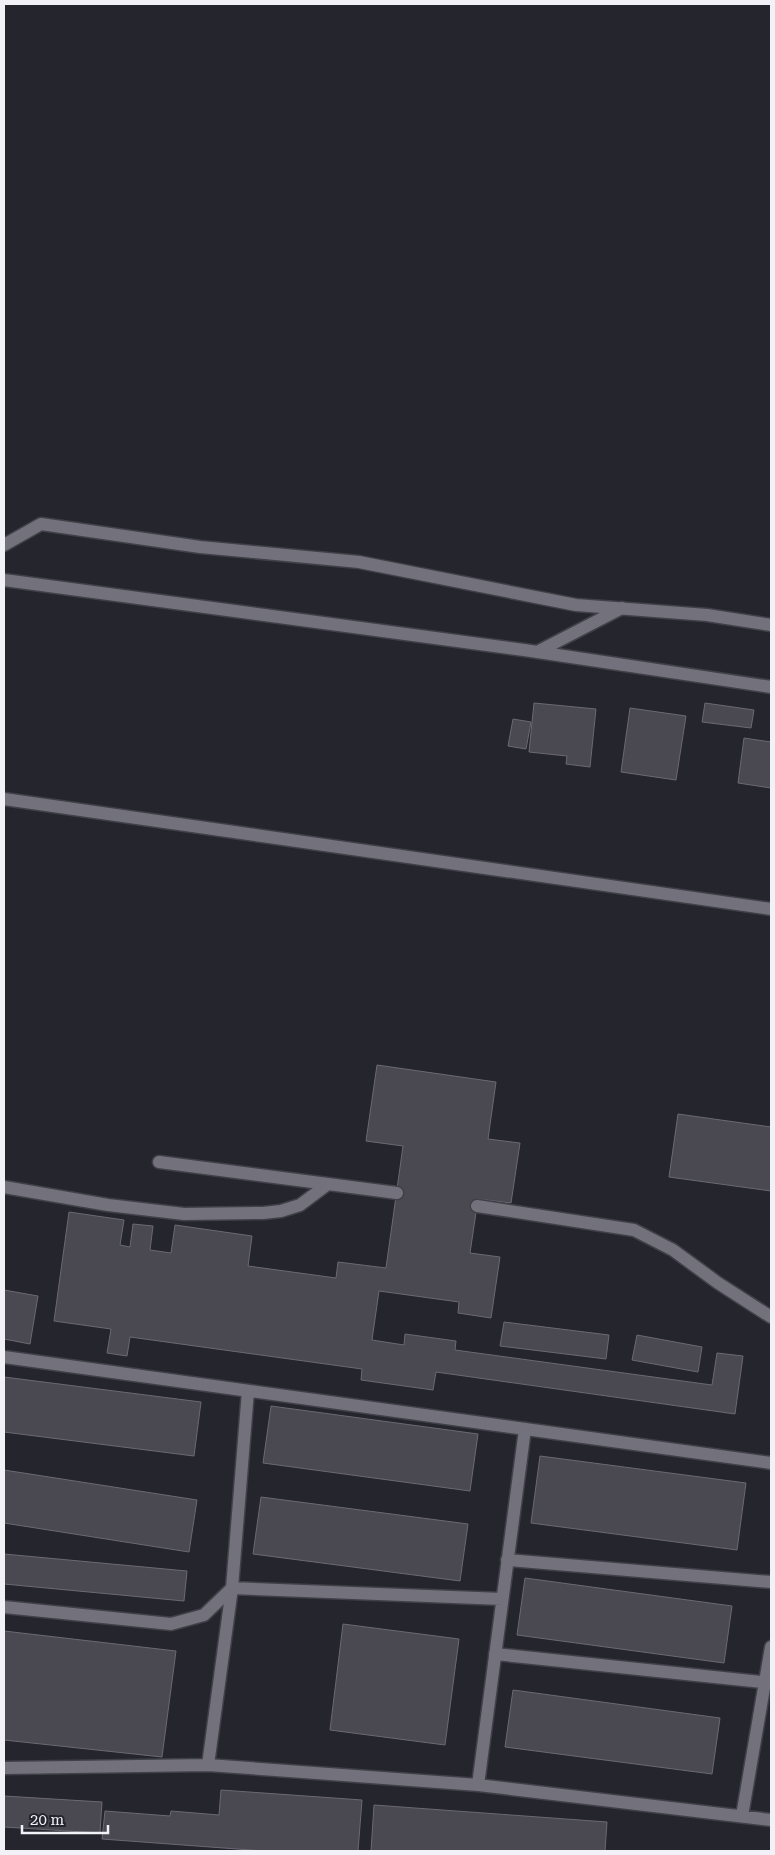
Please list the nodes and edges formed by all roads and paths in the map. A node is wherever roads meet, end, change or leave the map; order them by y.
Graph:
1 (4, 545) edge
2 (4, 580) edge
3 (622, 608) junction
4 (771, 625) edge
5 (537, 652) junction
6 (771, 687) edge
7 (4, 798) edge
8 (771, 909) edge
9 (159, 1162) dead end
10 (328, 1184) junction
11 (4, 1187) edge
12 (397, 1193) dead end
13 (477, 1206) dead end
14 (771, 1317) edge
15 (4, 1357) edge
16 (248, 1391) junction
17 (525, 1429) junction
18 (771, 1462) edge
19 (507, 1560) junction
20 (771, 1582) edge
21 (232, 1588) junction
22 (502, 1599) junction
23 (4, 1607) edge
24 (771, 1647) edge
25 (495, 1654) junction
26 (769, 1683) edge
27 (208, 1765) junction
28 (4, 1768) edge
29 (478, 1785) junction
30 (742, 1816) junction
31 (771, 1820) edge

1 - 3 street
2 - 5 street
3 - 4 street
3 - 5 street
5 - 6 street
7 - 8 street
9 - 10 street
10 - 11 street
10 - 12 street
13 - 14 street
15 - 16 street
16 - 17 street
16 - 21 street
17 - 18 street
17 - 19 street
19 - 20 street
19 - 22 street
21 - 22 street
21 - 23 street
21 - 27 street
22 - 25 street
24 - 26 street
25 - 26 street
25 - 29 street
26 - 30 street
27 - 28 street
27 - 29 street
29 - 30 street
30 - 31 street

